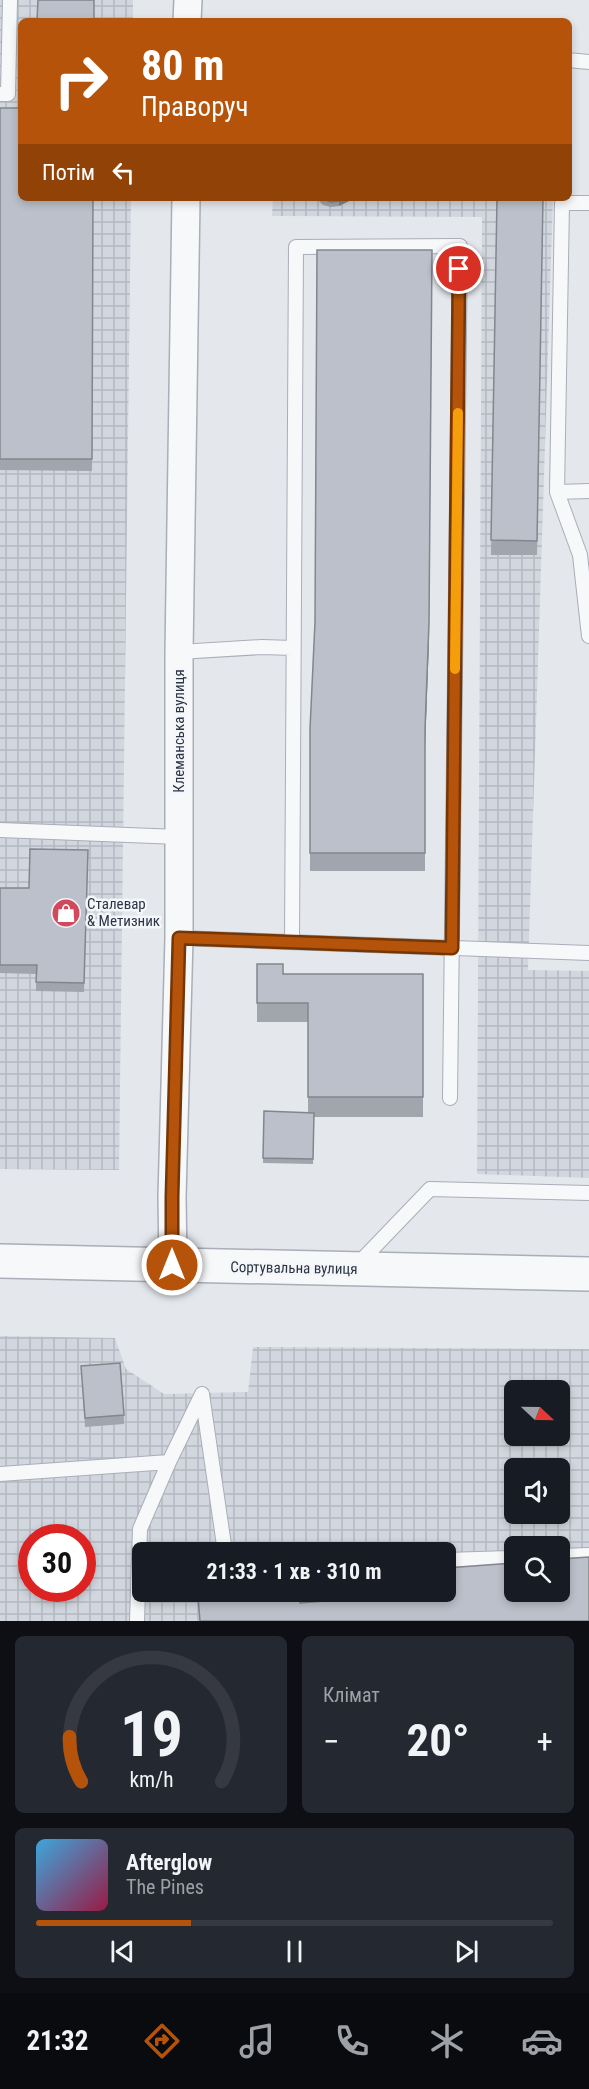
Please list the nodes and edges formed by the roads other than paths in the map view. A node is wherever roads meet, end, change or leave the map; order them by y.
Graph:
1 (10, 0) edge
2 (188, 0) edge
3 (188, 18) edge
4 (572, 60) edge
5 (589, 62) edge
6 (0, 94) edge
7 (186, 201) edge
8 (589, 203) edge
9 (589, 491) edge
10 (557, 492) junction
11 (589, 625) edge
12 (589, 636) edge
13 (294, 648) junction
14 (179, 652) junction
15 (0, 830) edge
16 (179, 837) junction
17 (179, 938) junction
18 (292, 942) junction
19 (452, 948) junction
20 (589, 953) edge
21 (450, 1098) dead end
22 (589, 1193) edge
23 (0, 1261) edge
24 (172, 1265) junction
25 (353, 1269) junction
26 (589, 1274) edge
27 (169, 1462) junction
28 (0, 1474) edge
29 (224, 1542) edge
30 (589, 1555) edge
31 (570, 1556) edge
32 (504, 1558) edge
33 (456, 1560) edge
34 (137, 1621) edge

1 - 6 lane
2 - 3 street
4 - 5 lane
7 - 14 street, Клеманська вулиця
8 - 10 lane
9 - 10 lane
10 - 11 lane
11 - 12 lane
13 - 14 lane
13 - 18 lane
13 - 19 lane
14 - 16 street, Клеманська вулиця
15 - 16 lane
16 - 17 street, Клеманська вулиця
17 - 18 lane
17 - 24 street, Клеманська вулиця
18 - 19 lane
19 - 20 lane
19 - 21 lane
22 - 25 lane
23 - 24 street, Сортувальна вулиця
24 - 25 street, Сортувальна вулиця
25 - 26 street, Сортувальна вулиця
27 - 28 lane
27 - 29 lane
27 - 34 lane
30 - 31 lane
32 - 33 lane

